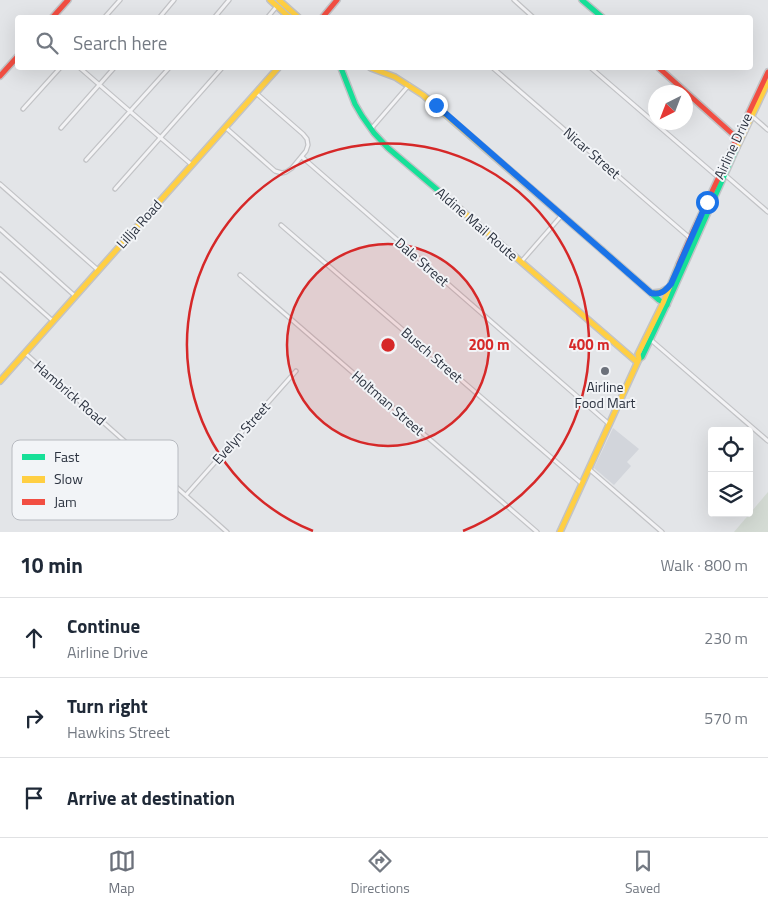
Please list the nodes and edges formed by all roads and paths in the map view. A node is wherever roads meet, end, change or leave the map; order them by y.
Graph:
1 (68, 0) edge
2 (120, 0) edge
3 (174, 0) edge
4 (229, 0) edge
5 (270, 0) edge
6 (279, 0) edge
7 (337, 0) edge
8 (514, 0) edge
9 (582, 0) edge
10 (277, 6) junction
11 (55, 15) edge
12 (107, 15) edge
13 (162, 15) edge
14 (216, 15) edge
15 (270, 15) edge
16 (287, 15) edge
17 (296, 15) edge
18 (324, 15) edge
19 (531, 15) edge
20 (599, 15) edge
21 (15, 59) edge
22 (58, 70) edge
23 (82, 70) edge
24 (112, 70) edge
25 (166, 70) edge
26 (220, 70) edge
27 (276, 70) edge
28 (342, 70) edge
29 (377, 70) edge
30 (495, 70) edge
31 (593, 70) edge
32 (661, 70) edge
33 (768, 72) edge
34 (0, 76) edge
35 (768, 82) edge
36 (99, 84) junction
37 (409, 85) junction
38 (256, 93) junction
39 (23, 110) dead end
40 (130, 111) junction
41 (752, 116) junction
42 (225, 127) junction
43 (60, 128) dead end
44 (371, 129) junction
45 (768, 130) edge
46 (160, 138) junction
47 (737, 138) junction
48 (302, 157) junction
49 (86, 160) dead end
50 (192, 165) junction
51 (723, 173) junction
52 (720, 179) junction
53 (0, 184) edge
54 (115, 189) dead end
55 (768, 212) edge
56 (562, 215) junction
57 (281, 225) dead end
58 (0, 229) edge
59 (691, 238) junction
60 (521, 262) junction
61 (98, 271) junction
62 (0, 274) edge
63 (240, 275) dead end
64 (671, 284) junction
65 (651, 293) junction
66 (76, 296) junction
67 (665, 304) junction
68 (53, 321) junction
69 (651, 340) junction
70 (25, 353) junction
71 (638, 360) junction
72 (296, 371) dead end
73 (0, 381) edge
74 (609, 424) junction
75 (124, 440) edge
76 (768, 441) edge
77 (589, 469) junction
78 (582, 485) junction
79 (178, 488) edge
80 (186, 495) junction
81 (227, 532) edge
82 (537, 532) edge
83 (560, 532) edge
84 (662, 532) edge

1 - 11 main road
2 - 12 street
3 - 13 street
4 - 14 street
5 - 10 main road
6 - 17 main road
7 - 18 main road
8 - 19 street
9 - 20 main road
10 - 15 street
10 - 16 main road
21 - 34 main road
22 - 39 street
23 - 36 street
24 - 36 street
25 - 40 street
26 - 46 street
27 - 38 main road, Lillja Road
28 - 44 main road, Aldine Mail Route
29 - 37 main road
30 - 59 street, Nicar Street
31 - 52 street
32 - 47 main road
33 - 47 main road, Airline Drive
35 - 41 main road, Airline Drive
36 - 40 street
36 - 43 street
37 - 44 street
37 - 56 main road
38 - 42 main road, Lillja Road
38 - 48 street
40 - 46 street
40 - 49 street
41 - 45 street
41 - 51 main road, Airline Drive
42 - 48 street
42 - 50 main road, Lillja Road
44 - 60 main road, Aldine Mail Route
46 - 50 street
46 - 54 street
47 - 51 main road, Airline Drive
48 - 74 street, Dale Street
50 - 61 main road, Lillja Road
51 - 52 main road, Airline Drive
51 - 55 street
52 - 59 main road, Airline Drive
52 - 67 main road, Airline Drive
53 - 61 street
56 - 60 street
56 - 65 main road
57 - 78 street, Busch Street
58 - 66 street
59 - 64 main road, Airline Drive
60 - 71 main road, Aldine Mail Route
61 - 66 main road, Lillja Road
62 - 68 street
63 - 82 street, Holtman Street
64 - 65 main road
64 - 67 main road, Airline Drive
65 - 67 main road
66 - 68 main road, Lillja Road
67 - 69 main road, Airline Drive
67 - 71 main road, Airline Drive
68 - 70 main road, Lillja Road
69 - 71 main road, Airline Drive
69 - 76 street
70 - 73 main road, Lillja Road
70 - 75 street, Hambrick Road
71 - 74 main road, Airline Drive
72 - 80 street, Evelyn Street
74 - 77 main road, Airline Drive
77 - 78 main road, Airline Drive
77 - 84 street
78 - 83 main road, Airline Drive
79 - 80 street, Hambrick Road
80 - 81 street, Hambrick Road

